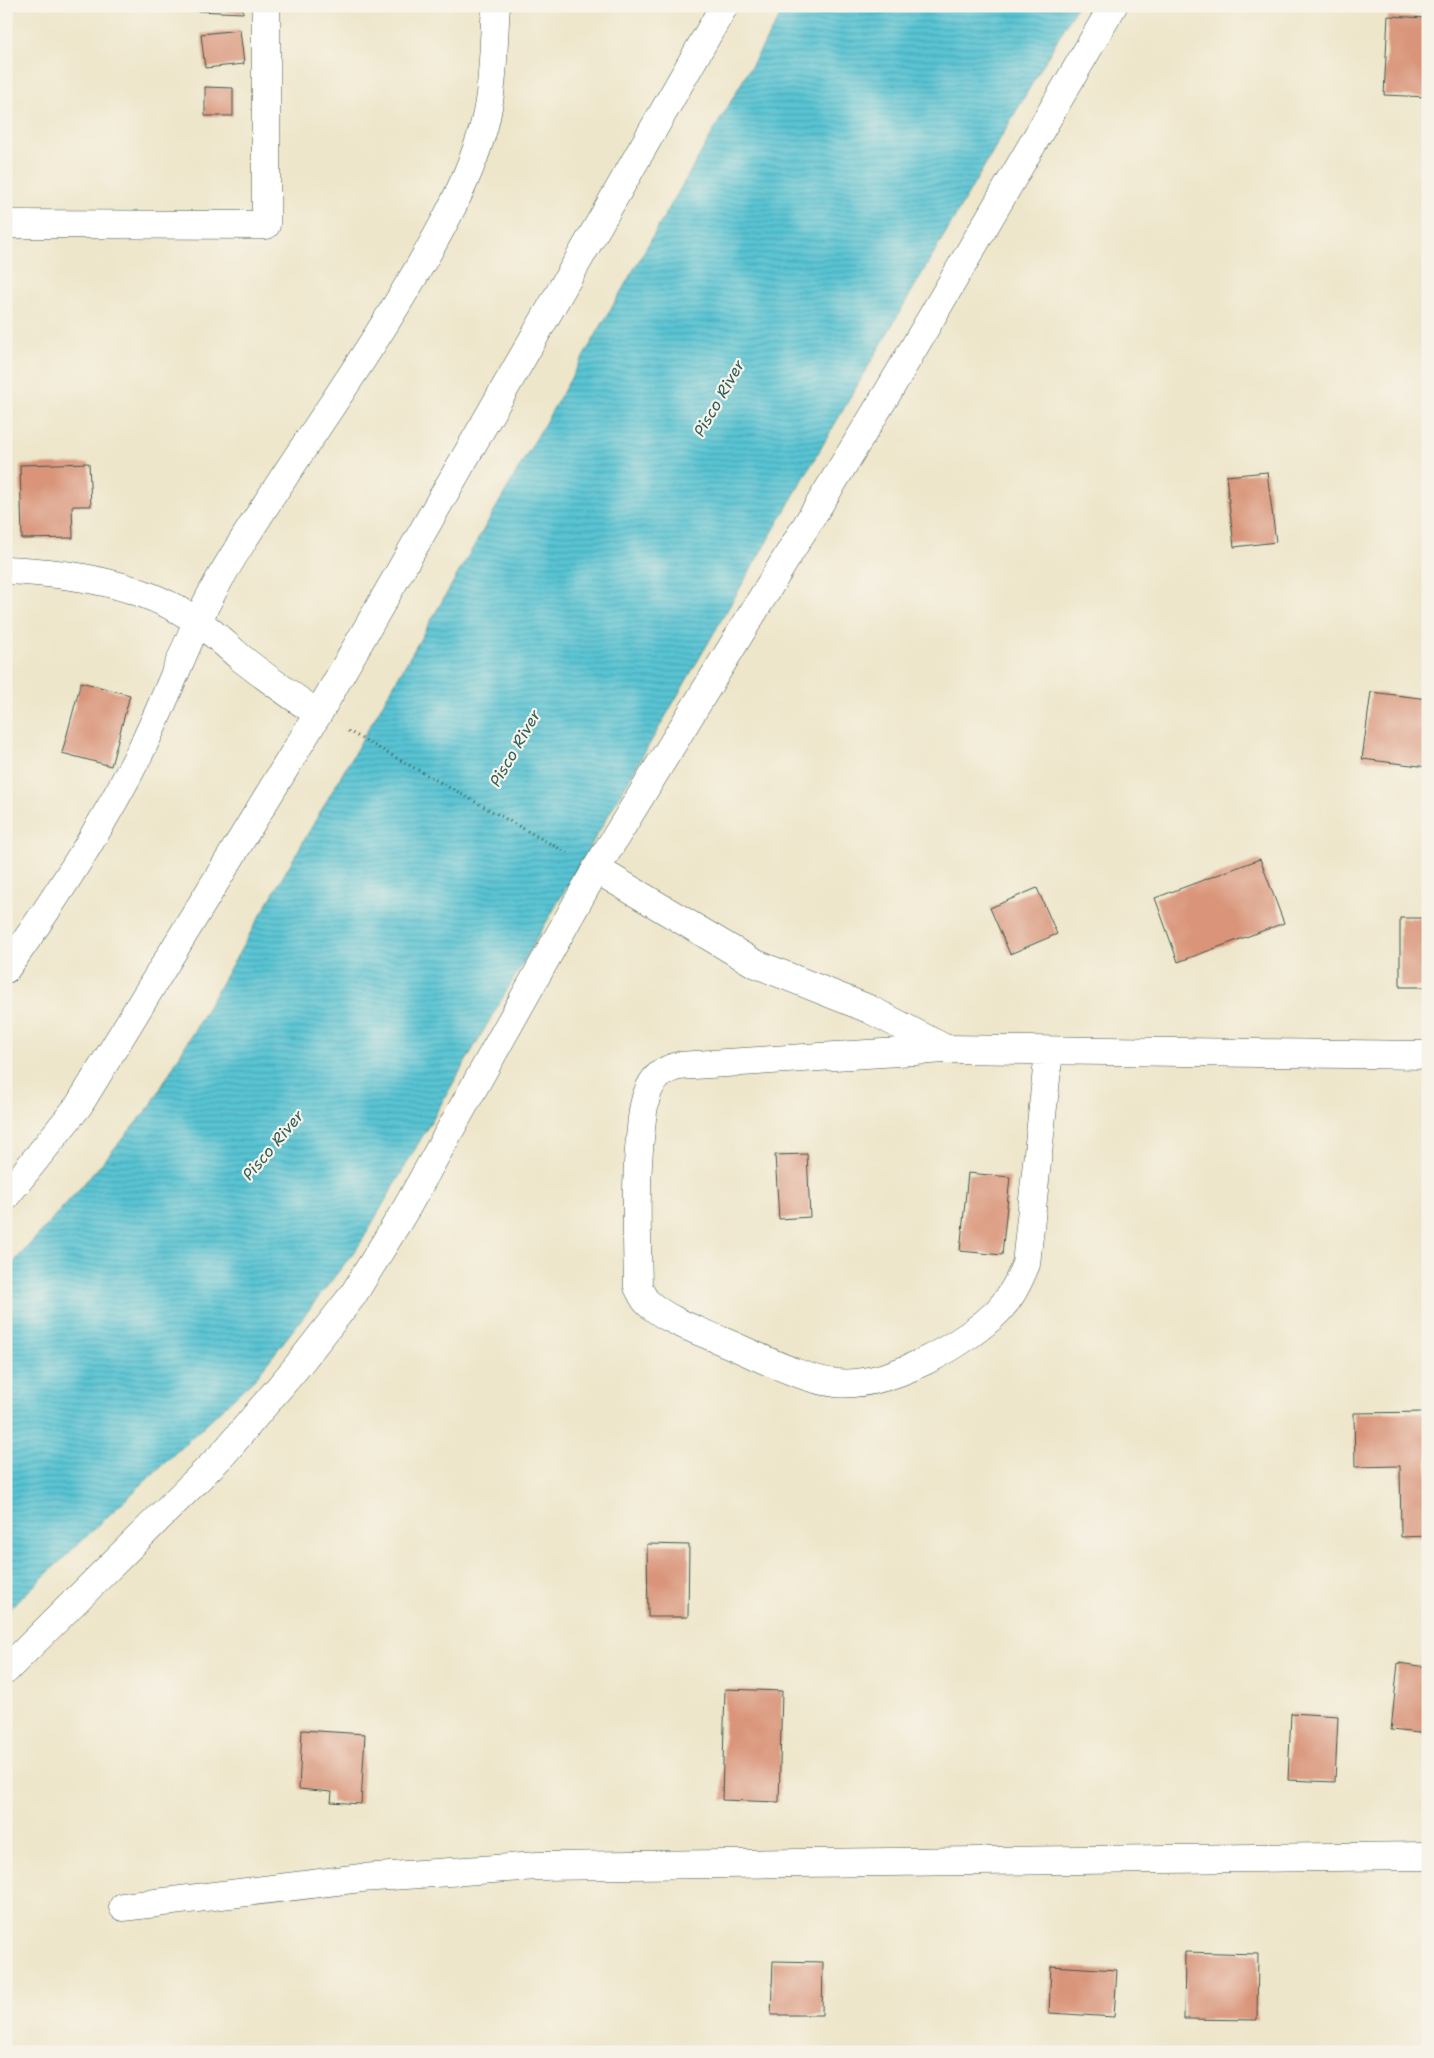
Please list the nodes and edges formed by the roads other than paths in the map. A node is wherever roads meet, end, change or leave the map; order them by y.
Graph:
1 (266, 6) edge
2 (496, 6) edge
3 (724, 6) edge
4 (1113, 6) edge
5 (6, 224) edge
6 (6, 570) edge
7 (198, 621) junction
8 (329, 720) junction
9 (596, 869) junction
10 (6, 969) edge
11 (946, 1050) junction
12 (1049, 1051) junction
13 (1428, 1055) edge
14 (6, 1196) edge
15 (6, 1670) edge
16 (1428, 1856) edge
17 (123, 1907) dead end

1 - 5 street
2 - 7 street
3 - 8 street
4 - 9 street
6 - 7 street
7 - 8 street
7 - 10 street
8 - 14 street
9 - 11 street
9 - 15 street
11 - 12 street
11 - 12 street
12 - 13 street
16 - 17 street

